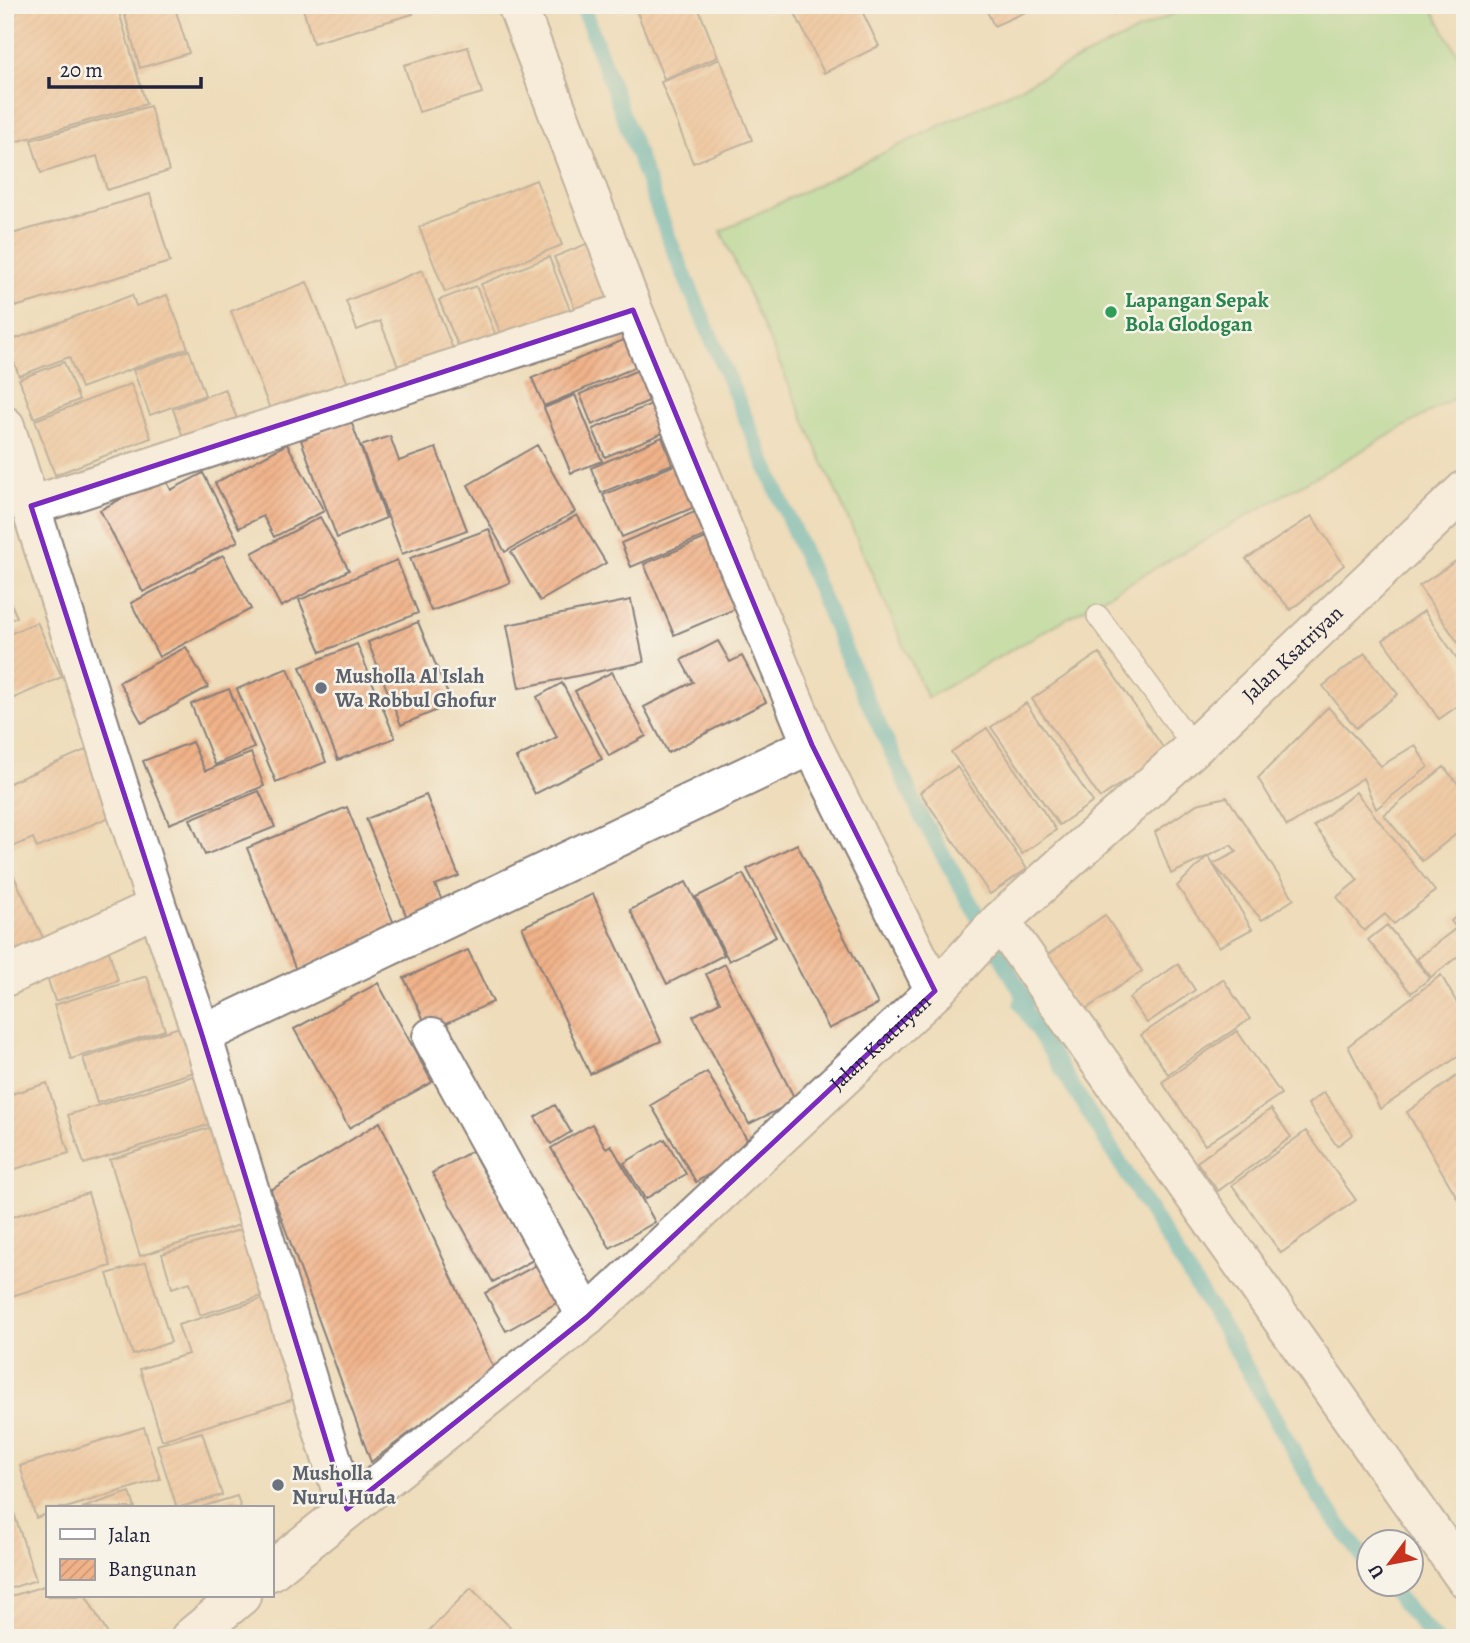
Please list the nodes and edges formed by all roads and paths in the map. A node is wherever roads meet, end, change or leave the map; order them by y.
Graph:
1 (517, 5) edge
2 (633, 310) junction
3 (5, 426) edge
4 (1465, 490) edge
5 (31, 506) junction
6 (1098, 616) dead end
7 (812, 744) junction
8 (1194, 747) junction
9 (157, 907) junction
10 (998, 924) junction
11 (5, 977) edge
12 (935, 991) junction
13 (202, 1035) junction
14 (432, 1037) dead end
15 (587, 1317) junction
16 (346, 1508) junction
17 (273, 1569) edge
18 (1465, 1578) edge
19 (239, 1598) edge
20 (190, 1638) edge

1 - 2 street
2 - 5 street
2 - 7 street
3 - 5 street
4 - 8 street, Jalan Ksatriyan
5 - 9 street
6 - 8 lane
7 - 12 street
7 - 13 street
8 - 10 street, Jalan Ksatriyan
9 - 11 street
9 - 13 street
10 - 12 street, Jalan Ksatriyan
10 - 18 street
12 - 15 street, Jalan Ksatriyan
13 - 16 street
14 - 15 street
15 - 16 street, Jalan Ksatriyan
16 - 17 street, Jalan Ksatriyan
19 - 20 street

